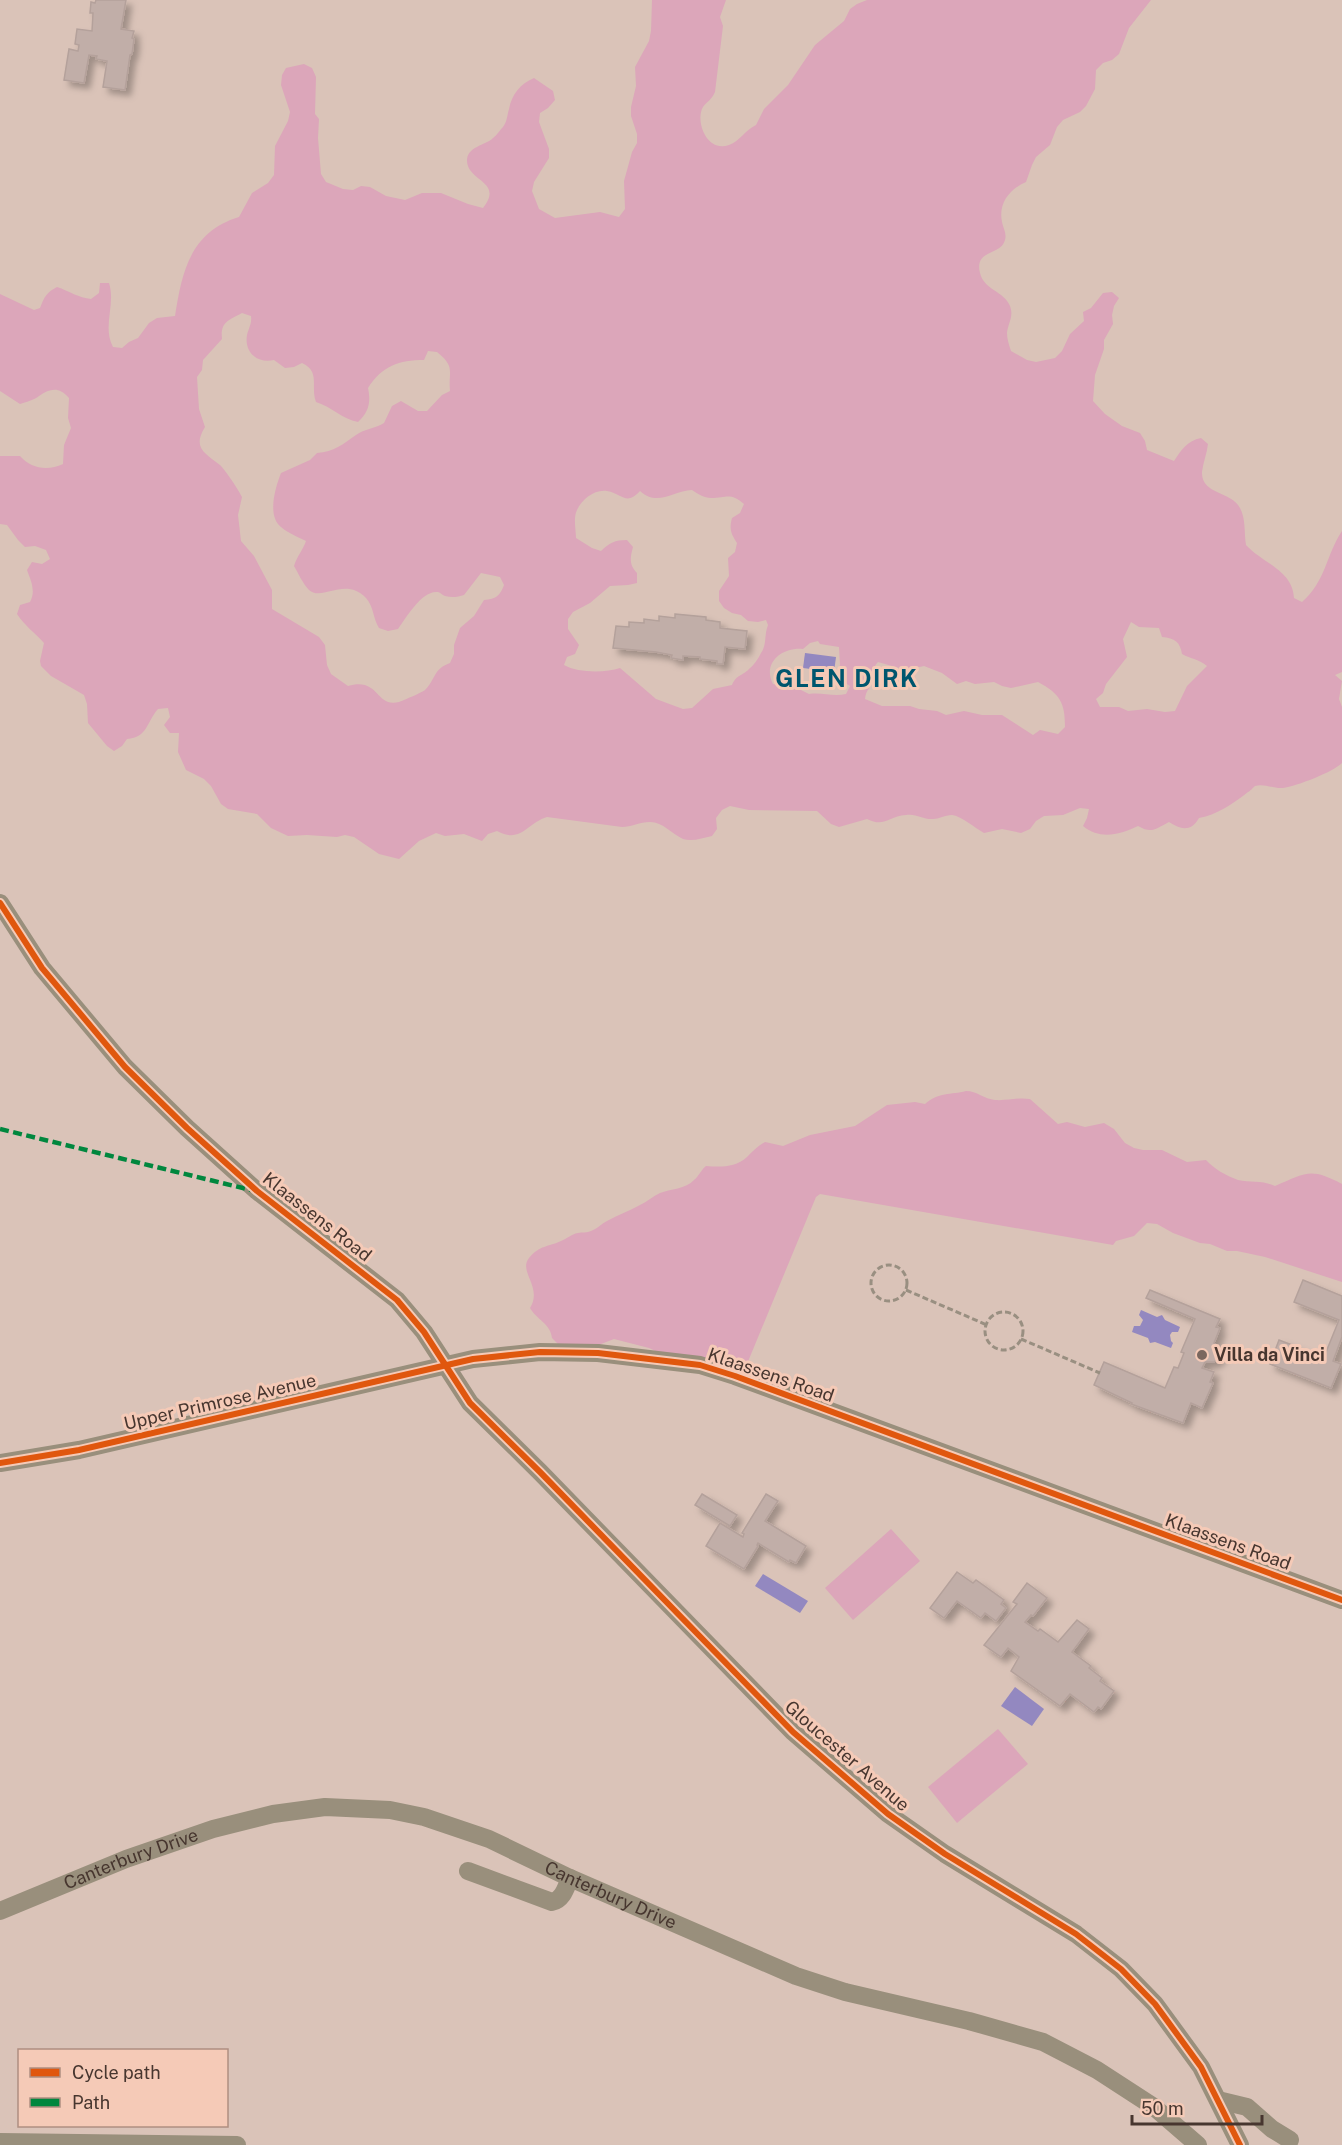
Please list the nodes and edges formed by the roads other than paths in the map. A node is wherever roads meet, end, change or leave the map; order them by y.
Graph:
1 (0, 903) edge
2 (446, 1365) junction
3 (0, 1463) edge
4 (1342, 1600) edge
5 (468, 1871) dead end
6 (570, 1878) junction
7 (0, 1911) edge
8 (1218, 2100) junction
9 (1290, 2140) dead end
10 (0, 2142) edge
11 (237, 2145) edge
12 (1198, 2145) edge
13 (1240, 2145) edge

1 - 2 street, Klaassens Road
2 - 3 street, Upper Primrose Avenue
2 - 4 street, Klaassens Road
2 - 8 street, Gloucester Avenue
5 - 6 street
6 - 7 street, Canterbury Drive
6 - 12 street, Canterbury Drive
8 - 9 street
8 - 13 street, Gloucester Avenue
10 - 11 street

